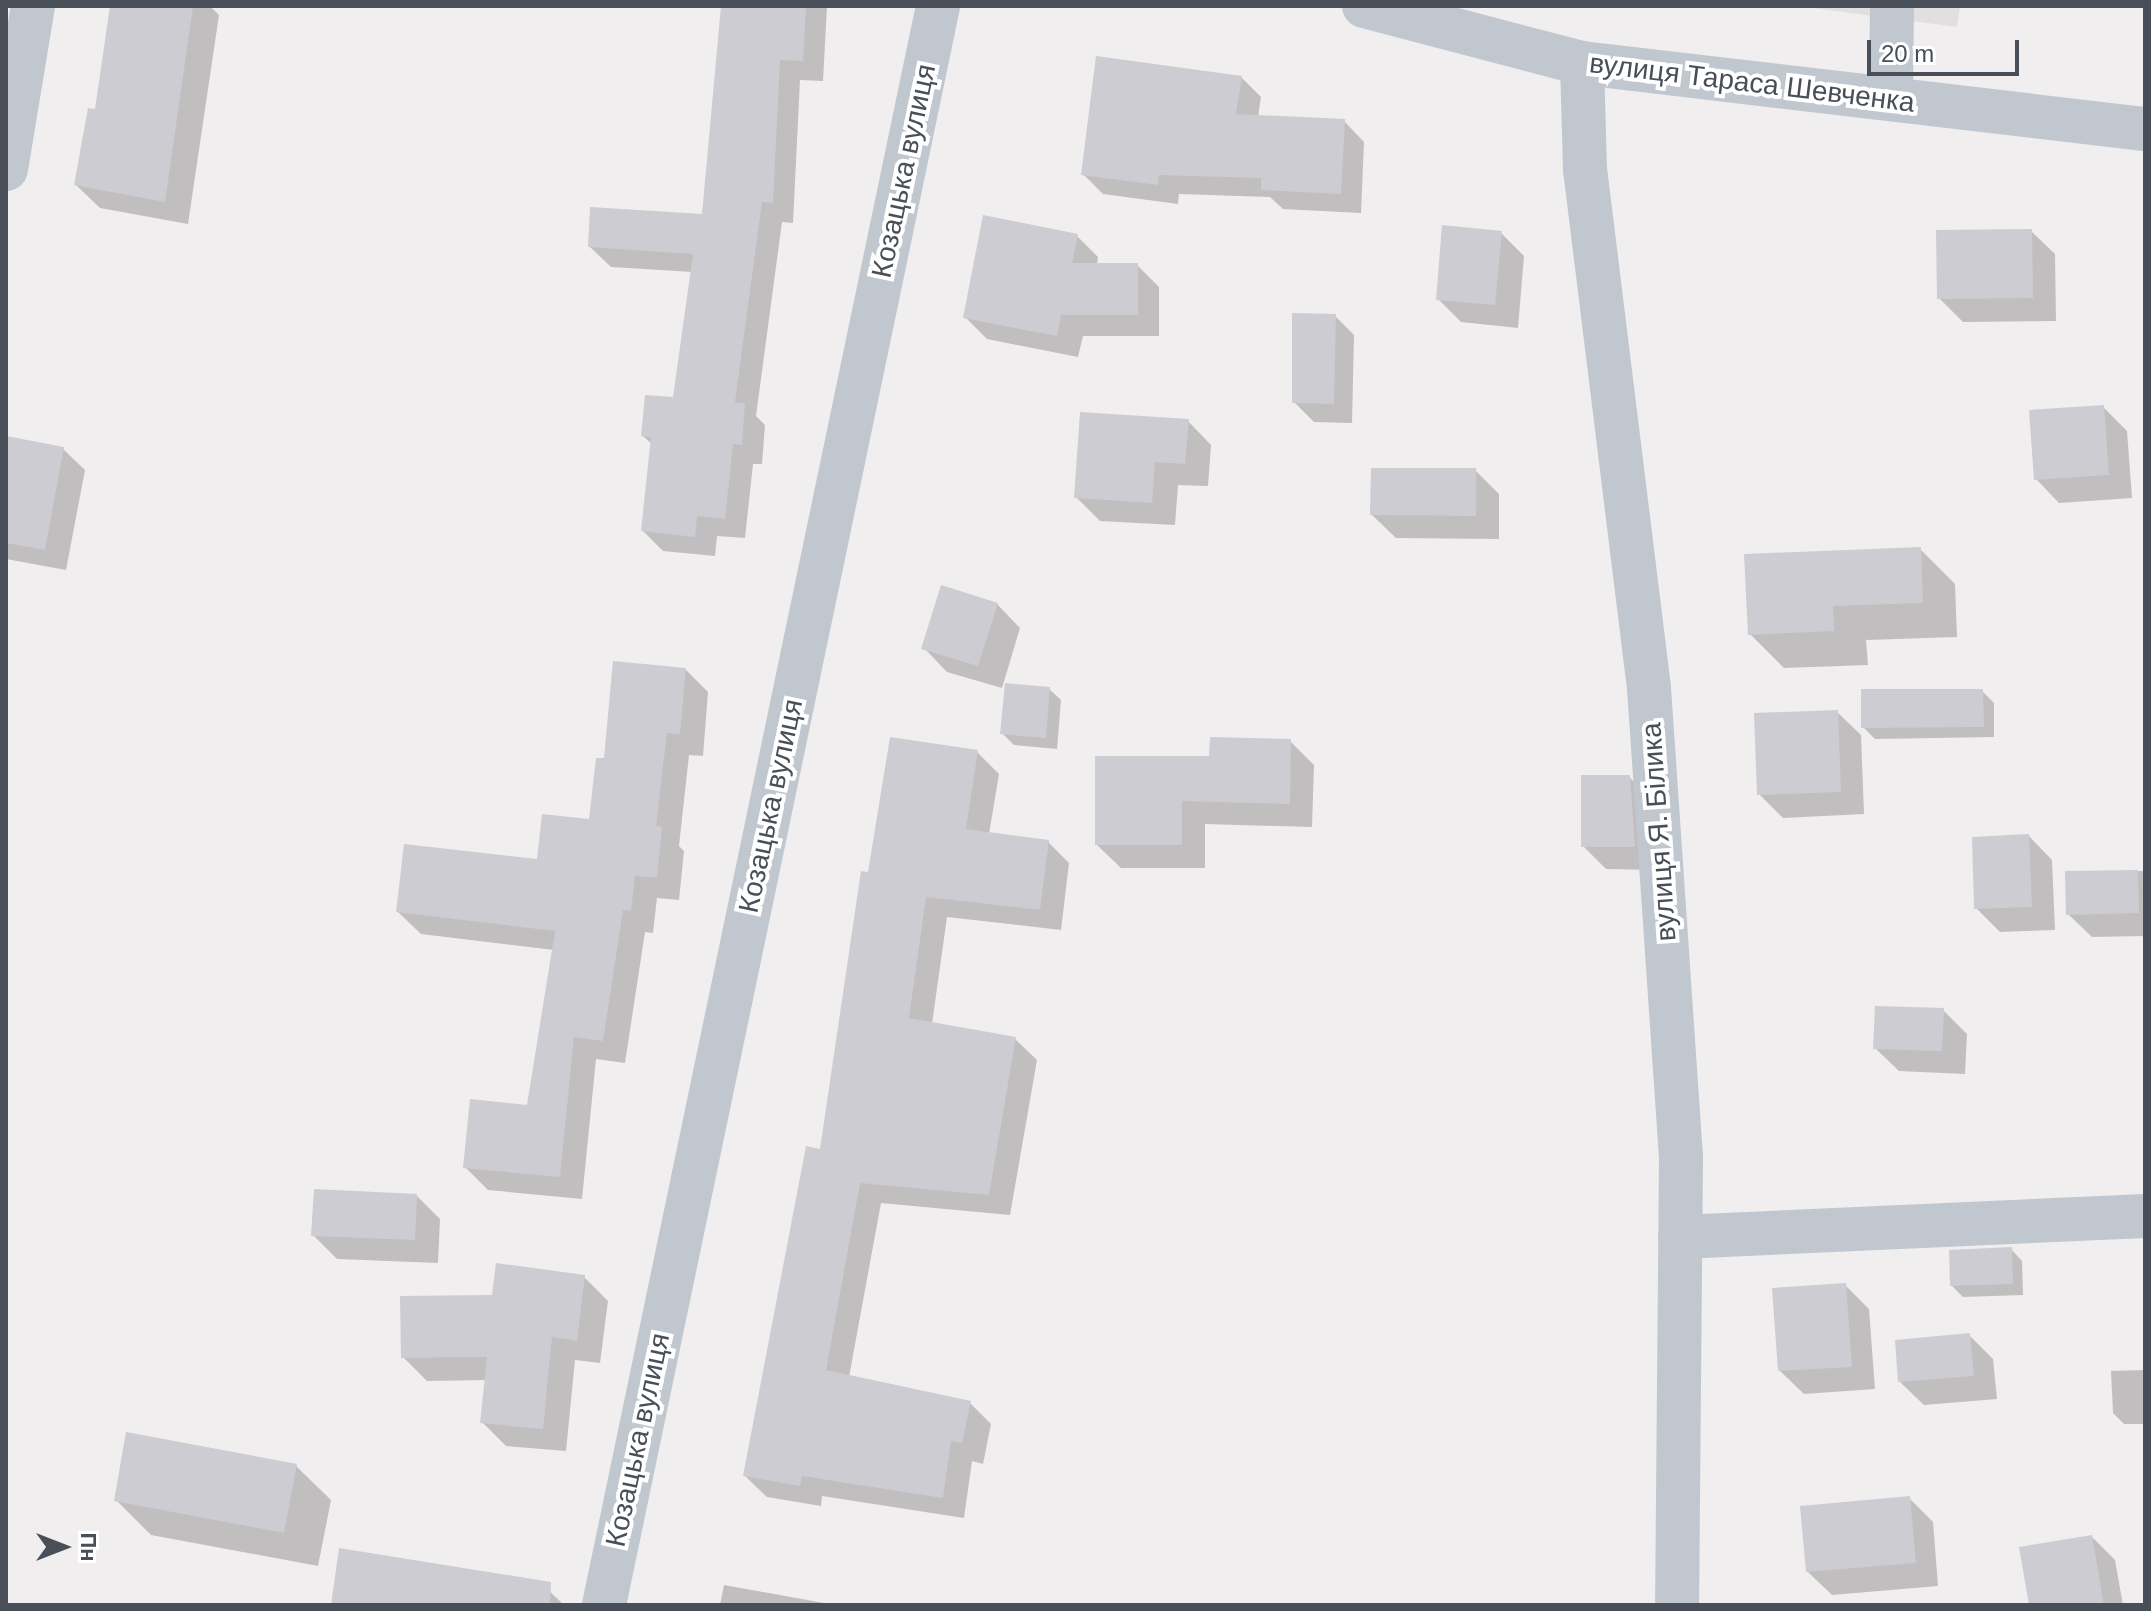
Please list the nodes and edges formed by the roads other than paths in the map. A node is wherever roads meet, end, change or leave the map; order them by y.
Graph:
1 (33, 6) edge
2 (938, 6) edge
3 (1364, 6) edge
4 (1892, 6) edge
5 (1582, 63) junction
6 (1891, 99) junction
7 (2145, 129) edge
8 (6, 169) edge
9 (2145, 1216) edge
10 (1680, 1237) junction
11 (604, 1605) edge
12 (1677, 1605) edge

1 - 8 street
2 - 11 street, Козацька вулиця
3 - 5 street, вулиця Тараса Шевченка
4 - 6 street
5 - 6 street, вулиця Тараса Шевченка
5 - 10 street, вулиця Я. Білика
6 - 7 street, вулиця Тараса Шевченка
9 - 10 street
10 - 12 street, вулиця Я. Білика

